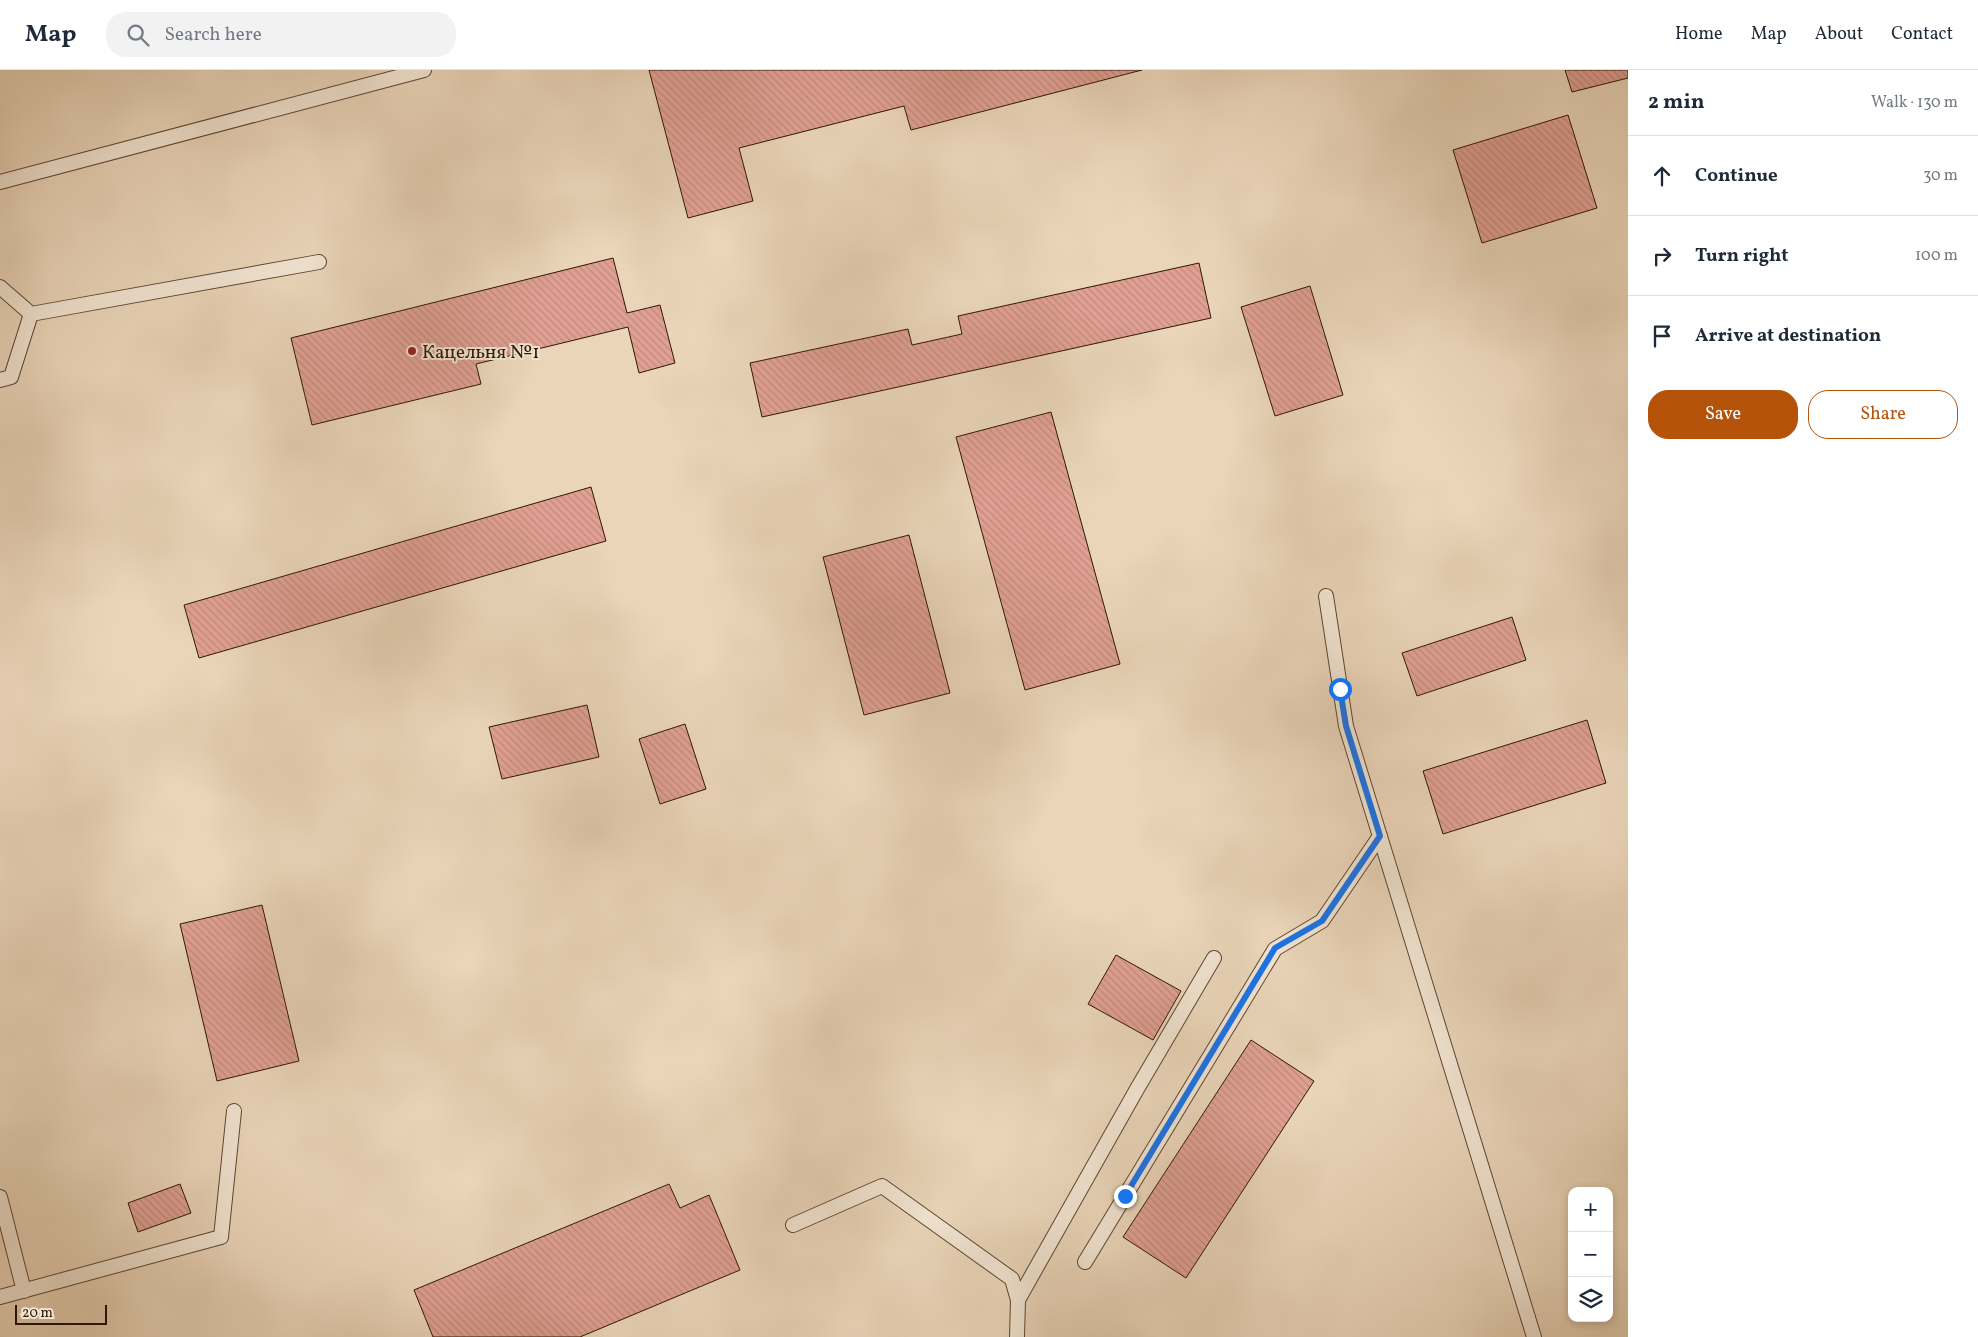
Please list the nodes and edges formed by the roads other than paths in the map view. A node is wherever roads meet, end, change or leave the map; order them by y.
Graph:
1 (424, 70) edge
2 (0, 182) edge
3 (319, 262) dead end
4 (0, 287) edge
5 (31, 314) junction
6 (0, 380) edge
7 (1326, 596) dead end
8 (1380, 836) junction
9 (1214, 958) dead end
10 (234, 1111) dead end
11 (0, 1197) edge
12 (793, 1225) dead end
13 (1085, 1262) dead end
14 (24, 1291) junction
15 (0, 1297) edge
16 (1018, 1300) junction
17 (1017, 1337) edge
18 (1534, 1337) edge

1 - 2 lane
3 - 5 lane
4 - 5 lane
5 - 6 lane
7 - 8 lane
8 - 13 lane
8 - 18 lane
9 - 16 lane
10 - 14 lane
11 - 14 lane
12 - 16 lane
14 - 15 lane
16 - 17 lane

